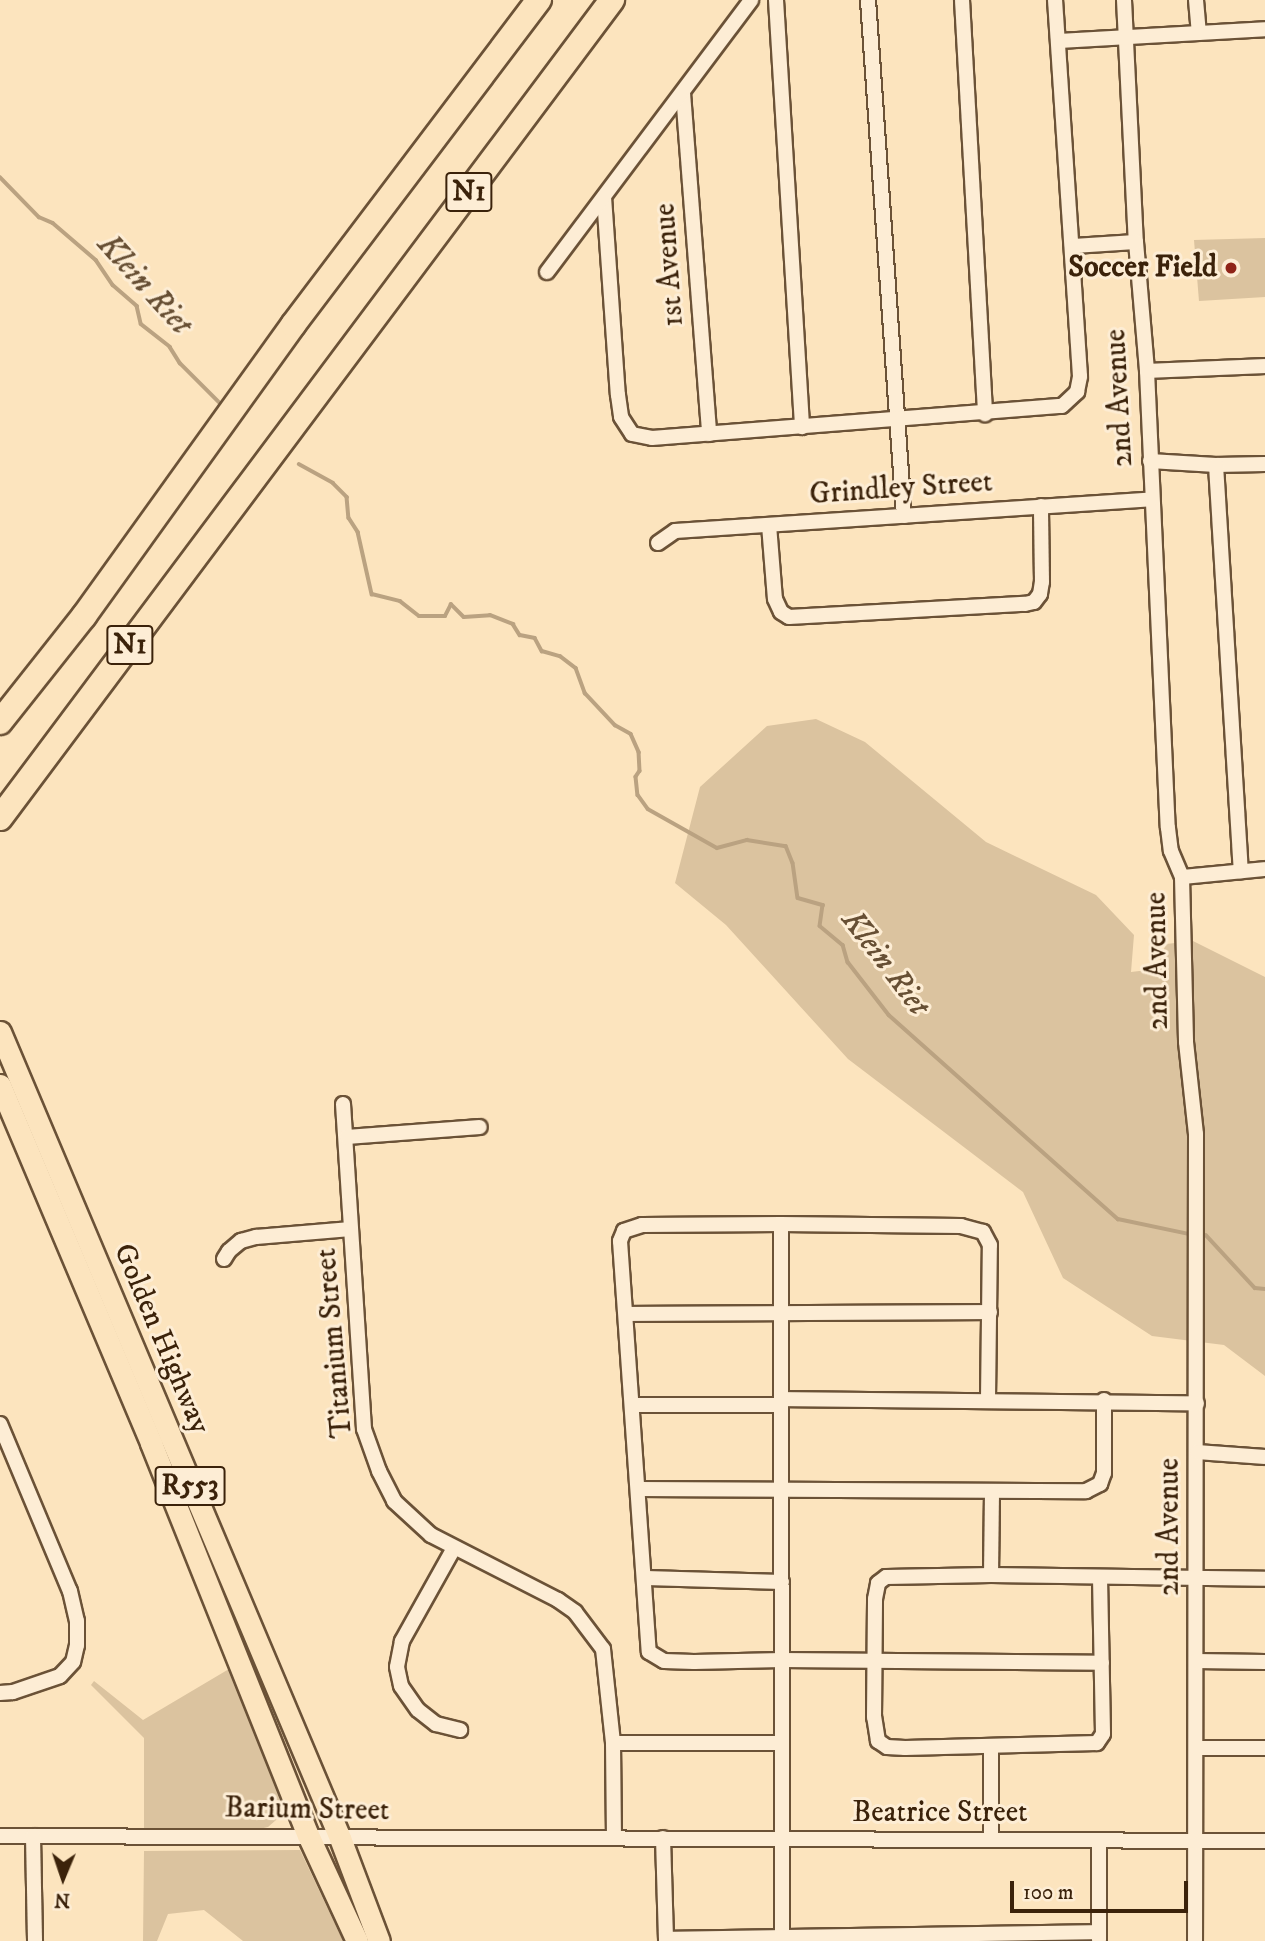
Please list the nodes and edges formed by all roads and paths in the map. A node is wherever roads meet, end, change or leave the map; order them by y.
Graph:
1 (538, 0) edge
2 (612, 0) edge
3 (751, 0) edge
4 (776, 0) edge
5 (868, 0) edge
6 (962, 0) edge
7 (1055, 0) edge
8 (1124, 0) edge
9 (1196, 0) edge
10 (1265, 29) edge
11 (1199, 33) junction
12 (1129, 37) junction
13 (1059, 41) junction
14 (683, 93) junction
15 (604, 197) junction
16 (1136, 242) junction
17 (1073, 246) junction
18 (547, 272) dead end
19 (1265, 366) edge
20 (1147, 371) junction
21 (985, 414) junction
22 (897, 420) junction
23 (802, 427) junction
24 (709, 434) junction
25 (1150, 461) junction
26 (1265, 464) edge
27 (1216, 465) junction
28 (1152, 499) junction
29 (1041, 506) junction
30 (904, 516) junction
31 (769, 525) junction
32 (658, 543) dead end
33 (0, 722) edge
34 (0, 818) edge
35 (1265, 869) edge
36 (1241, 871) junction
37 (1182, 877) junction
38 (0, 1032) edge
39 (0, 1085) edge
40 (343, 1104) dead end
41 (480, 1127) dead end
42 (347, 1137) junction
43 (781, 1224) junction
44 (351, 1229) junction
45 (224, 1259) dead end
46 (781, 1312) junction
47 (990, 1312) junction
48 (627, 1314) junction
49 (988, 1399) junction
50 (1104, 1400) junction
51 (781, 1402) junction
52 (1197, 1403) junction
53 (634, 1405) junction
54 (0, 1424) edge
55 (1196, 1452) junction
56 (1265, 1457) edge
57 (638, 1489) junction
58 (781, 1492) junction
59 (992, 1492) junction
60 (454, 1548) junction
61 (991, 1575) junction
62 (1100, 1577) junction
63 (646, 1578) junction
64 (1196, 1578) junction
65 (1265, 1578) edge
66 (782, 1581) junction
67 (782, 1660) junction
68 (874, 1661) junction
69 (1196, 1661) junction
70 (1265, 1662) edge
71 (1102, 1663) junction
72 (0, 1693) edge
73 (460, 1730) dead end
74 (613, 1743) junction
75 (782, 1743) junction
76 (992, 1747) junction
77 (1196, 1748) junction
78 (1265, 1748) edge
79 (308, 1835) junction
80 (0, 1836) edge
81 (33, 1836) junction
82 (340, 1838) junction
83 (614, 1838) junction
84 (663, 1838) junction
85 (782, 1838) junction
86 (991, 1839) junction
87 (1099, 1840) junction
88 (1196, 1840) junction
89 (1265, 1841) edge
90 (1099, 1936) edge
91 (782, 1938) edge
92 (666, 1940) edge
93 (35, 1941) edge
94 (357, 1941) edge
95 (379, 1941) edge
96 (1195, 1941) edge

1 - 33 highway, N1
2 - 34 highway, N1
3 - 14 street
4 - 23 street
5 - 22 street
6 - 21 street
7 - 13 street
8 - 12 street, 2nd Avenue
9 - 11 street
10 - 11 street
11 - 12 street
12 - 13 street
12 - 16 street, 2nd Avenue
13 - 17 street
14 - 15 street
14 - 24 street, 1st Avenue
15 - 18 street
15 - 24 street
16 - 17 street
16 - 20 street, 2nd Avenue
17 - 21 street
19 - 20 street
20 - 25 street, 2nd Avenue
21 - 22 street
22 - 23 street
22 - 30 street
23 - 24 street
25 - 27 street
25 - 28 street, 2nd Avenue
26 - 27 street
27 - 36 street
28 - 29 street, Grindley Street
28 - 37 street, 2nd Avenue
29 - 30 street, Grindley Street
29 - 31 street
30 - 31 street, Grindley Street
31 - 32 street, Grindley Street
35 - 36 street
36 - 37 street
37 - 52 street, 2nd Avenue
38 - 82 main road, Golden Highway / R553
39 - 79 main road, Golden Highway / R553
40 - 42 street, Titanium Street
41 - 42 street
42 - 44 street, Titanium Street
43 - 46 street
43 - 47 street
43 - 48 street
44 - 45 street
44 - 60 street, Titanium Street
46 - 47 street
46 - 48 street
46 - 51 street
47 - 49 street
48 - 53 street
49 - 50 street
49 - 51 street
50 - 52 street
50 - 59 street
51 - 53 street
51 - 58 street
52 - 55 street, 2nd Avenue
53 - 57 street
54 - 72 street
55 - 56 street
55 - 64 street, 2nd Avenue
57 - 58 street
57 - 63 street
58 - 59 street
58 - 66 street
59 - 61 street
60 - 73 street
60 - 74 street, Titanium Street
61 - 62 street
61 - 68 street
62 - 64 street
62 - 71 street
63 - 66 street
63 - 67 street
64 - 65 street
64 - 69 street, 2nd Avenue
66 - 67 street
67 - 68 street
67 - 75 street
68 - 71 street
68 - 76 street
69 - 70 street
69 - 77 street, 2nd Avenue
71 - 76 street
74 - 75 street
74 - 83 street, Titanium Street
75 - 85 street
76 - 86 street
77 - 78 street
77 - 88 street, 2nd Avenue
79 - 81 street, Barium Street
79 - 82 street, Barium Street
79 - 94 main road, Golden Highway / R553
80 - 81 street, Barium Street
81 - 93 street
82 - 83 street, Barium Street
82 - 95 main road, Golden Highway / R553
83 - 84 street, Beatrice Street
84 - 85 street, Beatrice Street
84 - 92 street
85 - 86 street, Beatrice Street
85 - 91 street
86 - 87 street, Beatrice Street
87 - 88 street, Beatrice Street
87 - 90 street
88 - 89 street, Beatrice Street
88 - 96 street, 2nd Avenue
90 - 91 street
91 - 92 street

